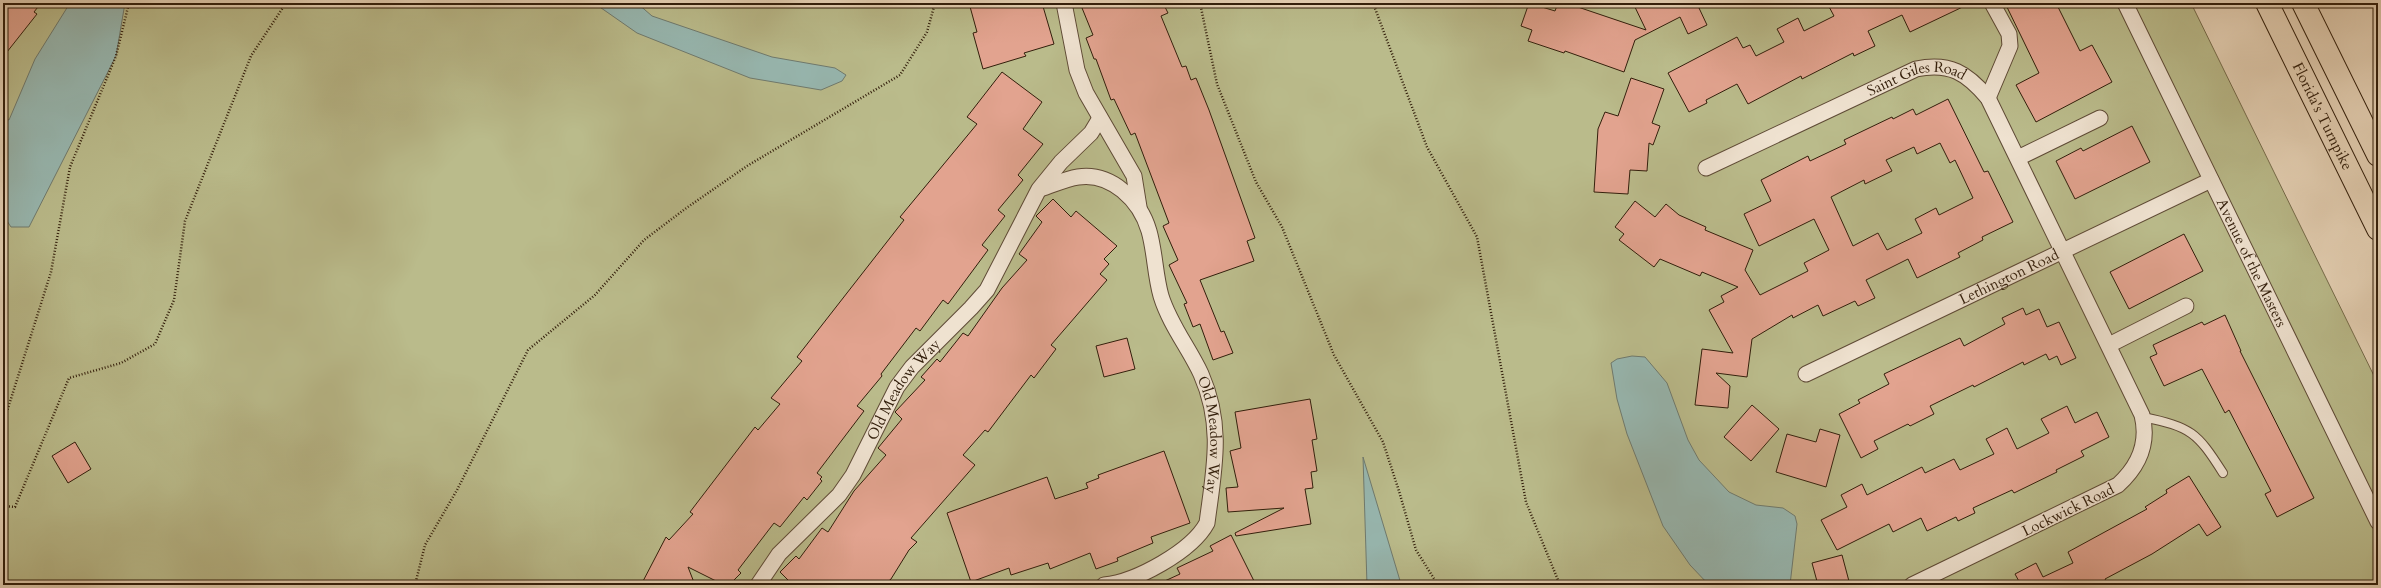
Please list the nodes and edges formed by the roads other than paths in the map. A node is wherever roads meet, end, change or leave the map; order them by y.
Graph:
1 (1064, 3) edge
2 (1992, 3) edge
3 (2125, 3) edge
4 (2267, 3) edge
5 (2303, 3) edge
6 (1988, 98) junction
7 (1100, 118) junction
8 (2100, 118) dead end
9 (2378, 155) edge
10 (2018, 158) junction
11 (1706, 168) dead end
12 (2211, 180) junction
13 (1040, 189) junction
14 (1140, 212) junction
15 (2378, 229) edge
16 (2063, 251) junction
17 (2186, 306) dead end
18 (2109, 345) junction
19 (1806, 374) dead end
20 (2143, 417) junction
21 (2223, 474) dead end
22 (2378, 522) edge
23 (758, 585) edge
24 (1104, 585) edge
25 (1912, 585) edge

1 - 7 street, Old Meadow Way
2 - 6 street
3 - 12 street, Avenue of the Masters
4 - 15 highway, Florida's Turnpike
5 - 9 highway
6 - 10 street, Saint Giles Road
6 - 11 street, Saint Giles Road
7 - 13 street, Old Meadow Way
7 - 14 street, Old Meadow Way
8 - 10 street
10 - 16 street, Saint Giles Road
12 - 16 street, Lethington Road
12 - 22 street, Avenue of the Masters
13 - 14 street, Old Meadow Way
13 - 23 street, Old Meadow Way
14 - 24 street, Old Meadow Way
16 - 18 street, Lockwick Road
16 - 19 street, Lethington Road
17 - 18 street
18 - 20 street, Lockwick Road
20 - 21 lane
20 - 25 street, Lockwick Road

